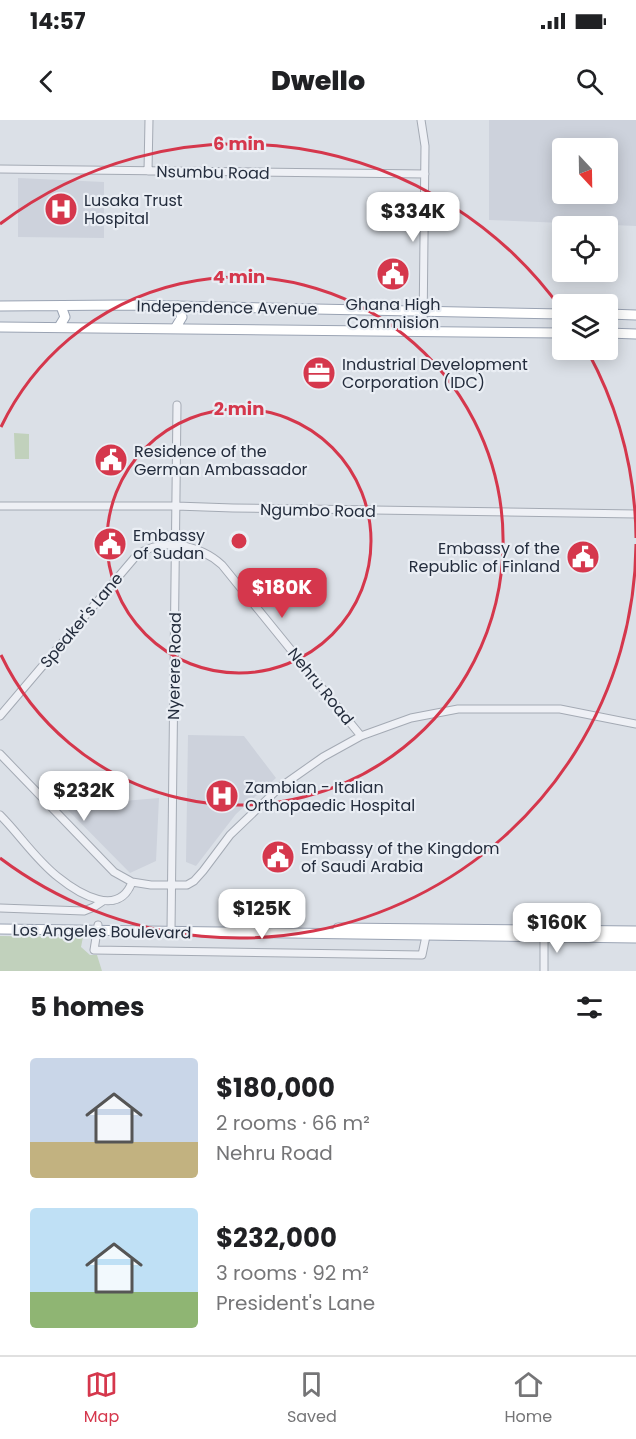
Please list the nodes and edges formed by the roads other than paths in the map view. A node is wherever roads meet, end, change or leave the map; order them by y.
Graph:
1 (149, 120) edge
2 (421, 120) edge
3 (0, 169) edge
4 (148, 171) junction
5 (425, 174) junction
6 (0, 306) edge
7 (66, 306) junction
8 (182, 306) junction
9 (424, 311) junction
10 (552, 314) edge
11 (618, 314) edge
12 (636, 315) edge
13 (0, 327) edge
14 (181, 327) junction
15 (64, 328) junction
16 (636, 328) edge
17 (423, 330) junction
18 (552, 333) edge
19 (618, 333) edge
20 (636, 334) edge
21 (177, 405) dead end
22 (0, 506) edge
23 (176, 506) junction
24 (636, 514) edge
25 (176, 546) junction
26 (0, 716) edge
27 (636, 724) edge
28 (361, 736) junction
29 (0, 754) edge
30 (1, 819) edge
31 (132, 882) junction
32 (171, 886) junction
33 (103, 901) junction
34 (0, 908) edge
35 (0, 924) edge
36 (97, 928) junction
37 (0, 929) edge
38 (171, 929) junction
39 (636, 931) edge
40 (544, 934) junction
41 (426, 936) junction
42 (636, 938) edge
43 (544, 971) edge

1 - 4 street
2 - 5 street
3 - 4 street, Nsumbu Road
4 - 5 street, Nsumbu Road
5 - 9 street
6 - 7 main road, Independence Avenue
7 - 8 main road, Independence Avenue
7 - 15 main road
8 - 9 main road, Independence Avenue
8 - 14 main road
9 - 10 main road, Independence Avenue
9 - 17 street
11 - 12 main road
12 - 16 main road
13 - 15 main road, Independence Avenue
14 - 15 main road, Independence Avenue
14 - 17 main road, Independence Avenue
17 - 18 main road, Independence Avenue
19 - 20 main road
21 - 23 street, Nyerere Road
22 - 23 street, Ngumbo Road
23 - 24 street, Ngumbo Road
23 - 25 street, Nyerere Road
25 - 26 street, Speaker's Lane
25 - 28 street, Nehru Road
25 - 32 street, Nyerere Road
27 - 28 street
28 - 32 street
29 - 31 street
30 - 33 street
31 - 32 street
31 - 33 street
32 - 38 street, Nyerere Road
33 - 34 street
35 - 36 main road, Los Angeles Boulevard
36 - 37 main road, Los Angeles Boulevard
36 - 38 main road, Los Angeles Boulevard
36 - 41 street
38 - 40 main road, Los Angeles Boulevard
38 - 41 main road, Los Angeles Boulevard
39 - 40 main road, Los Angeles Boulevard
40 - 41 main road, Los Angeles Boulevard
40 - 42 main road, Los Angeles Boulevard
40 - 43 street

